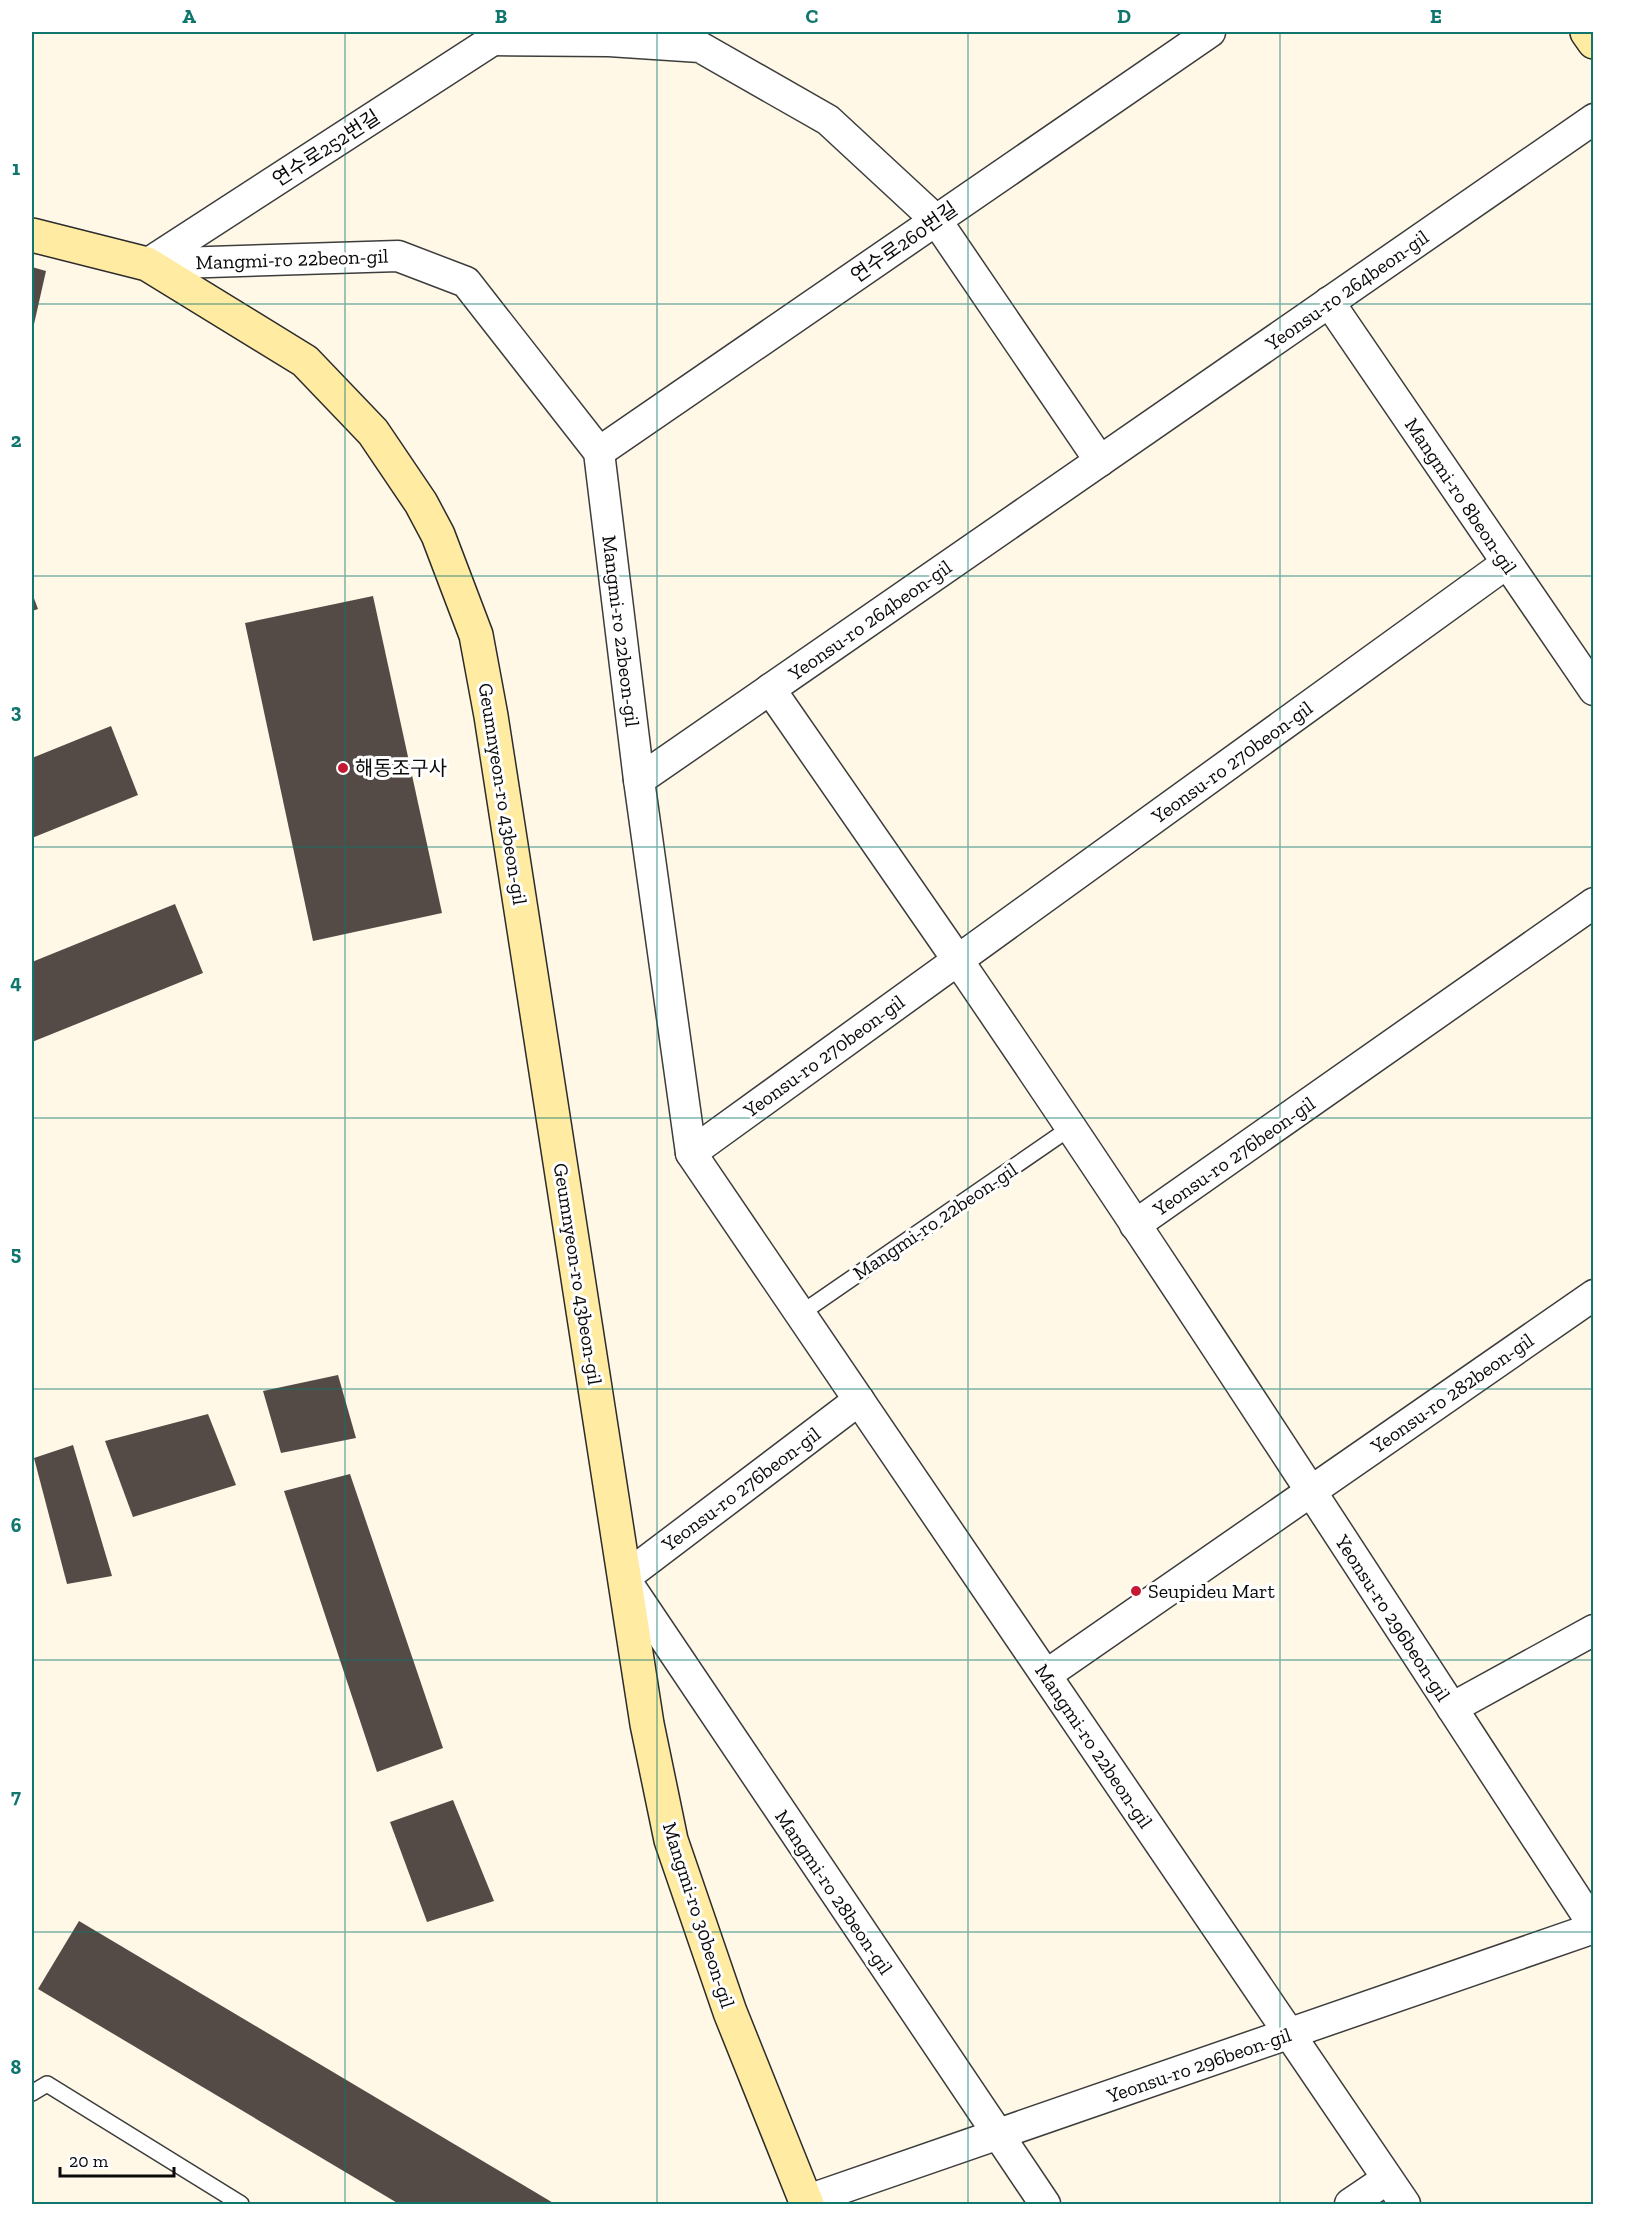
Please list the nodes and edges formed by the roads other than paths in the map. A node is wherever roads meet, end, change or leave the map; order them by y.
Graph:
1 (1210, 32) edge
2 (1587, 32) edge
3 (498, 36) edge
4 (1593, 42) edge
5 (1593, 119) edge
6 (936, 220) junction
7 (32, 235) edge
8 (147, 264) junction
9 (1329, 302) junction
10 (599, 452) junction
11 (1100, 461) junction
12 (1507, 563) junction
13 (770, 689) junction
14 (1593, 690) edge
15 (639, 780) junction
16 (1593, 903) edge
17 (958, 960) junction
18 (1070, 1128) junction
19 (691, 1152) junction
20 (1135, 1225) junction
21 (1593, 1295) edge
22 (800, 1314) junction
23 (859, 1400) junction
24 (1310, 1491) junction
25 (624, 1578) junction
26 (1593, 1630) edge
27 (1046, 1675) junction
28 (1452, 1708) junction
29 (1593, 1927) edge
30 (1288, 2034) junction
31 (32, 2093) edge
32 (997, 2135) junction
33 (1387, 2179) junction
34 (805, 2204) edge
35 (241, 2205) edge
36 (1045, 2205) edge
37 (1350, 2205) edge
38 (1405, 2205) edge

1 - 6 street, 연수로260번길
2 - 4 street
3 - 6 street
3 - 8 street, 연수로252번길
5 - 9 street, Yeonsu-ro 264beon-gil
6 - 10 street, 연수로260번길
6 - 11 street
7 - 8 street, Geumnyeon-ro 43beon-gil
8 - 10 street, Mangmi-ro 22beon-gil
8 - 25 street, Geumnyeon-ro 43beon-gil
9 - 11 street, Yeonsu-ro 264beon-gil
9 - 12 street, Mangmi-ro 8beon-gil
10 - 15 street, Mangmi-ro 22beon-gil
11 - 13 street, Yeonsu-ro 264beon-gil
12 - 14 street, Mangmi-ro 8beon-gil
12 - 17 street, Yeonsu-ro 270beon-gil
13 - 15 street, Yeonsu-ro 264beon-gil
13 - 17 street
15 - 19 street, Mangmi-ro 22beon-gil
16 - 20 street, Yeonsu-ro 276beon-gil
17 - 18 street, Yeonsu-ro 276beon-gil
17 - 19 street, Yeonsu-ro 270beon-gil
18 - 20 street, Yeonsu-ro 276beon-gil
18 - 22 lane, Mangmi-ro 22beon-gil
19 - 22 street, Mangmi-ro 22beon-gil
20 - 24 street
21 - 24 street, Yeonsu-ro 282beon-gil
22 - 23 street, Mangmi-ro 22beon-gil
23 - 25 street, Yeonsu-ro 276beon-gil
23 - 27 street, Mangmi-ro 22beon-gil
24 - 27 street, Yeonsu-ro 282beon-gil
24 - 28 street, Yeonsu-ro 296beon-gil
25 - 32 street, Mangmi-ro 28beon-gil
25 - 34 street, Mangmi-ro 30beon-gil
26 - 28 street
27 - 30 street, Mangmi-ro 22beon-gil
28 - 29 street, Yeonsu-ro 296beon-gil
29 - 30 street, Yeonsu-ro 296beon-gil
30 - 32 street, Yeonsu-ro 296beon-gil
30 - 33 street, Mangmi-ro 22beon-gil
31 - 35 lane
32 - 34 street, Yeonsu-ro 296beon-gil
32 - 36 street, Mangmi-ro 28beon-gil
33 - 37 street
33 - 38 street, Mangmi-ro 22beon-gil

